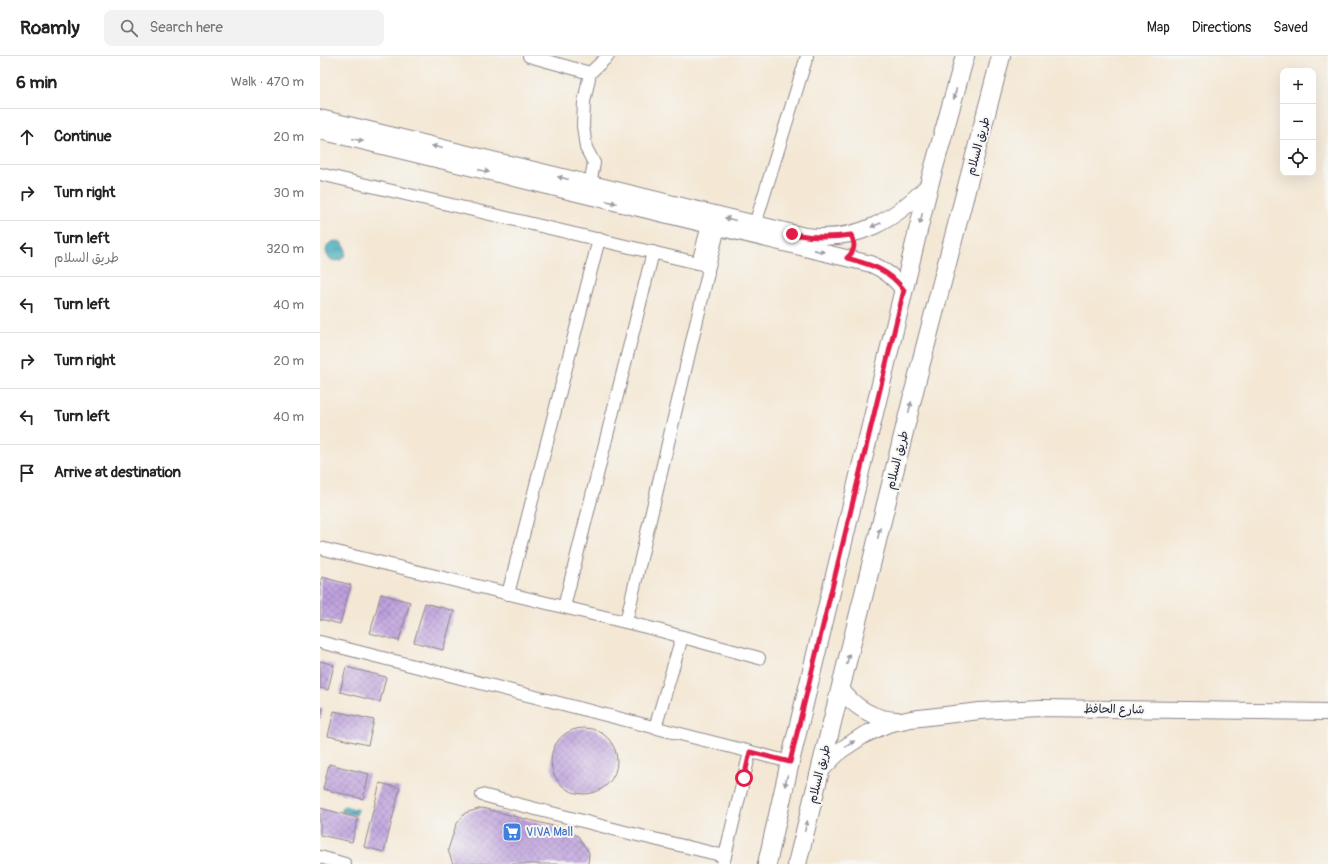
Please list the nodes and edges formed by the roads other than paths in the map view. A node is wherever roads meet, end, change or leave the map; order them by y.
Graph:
1 (608, 56) edge
2 (807, 56) edge
3 (965, 56) edge
4 (1001, 56) edge
5 (535, 57) edge
6 (590, 73) junction
7 (320, 118) edge
8 (320, 131) edge
9 (320, 174) edge
10 (590, 184) junction
11 (929, 186) junction
12 (713, 227) junction
13 (754, 230) junction
14 (851, 235) junction
15 (599, 240) junction
16 (653, 252) junction
17 (847, 258) junction
18 (703, 266) junction
19 (904, 290) junction
20 (320, 548) edge
21 (508, 594) junction
22 (564, 607) junction
23 (626, 622) junction
24 (682, 637) junction
25 (320, 642) edge
26 (759, 658) dead end
27 (840, 688) junction
28 (1328, 712) edge
29 (900, 720) junction
30 (655, 728) junction
31 (750, 752) junction
32 (790, 762) junction
33 (820, 770) junction
34 (482, 796) dead end
35 (320, 857) edge
36 (724, 860) edge
37 (345, 864) edge
38 (767, 864) edge
39 (797, 864) edge

1 - 6 street
2 - 13 street
3 -> 11 main road
27 -> 4 main road, طريق السلام
5 - 6 street
6 - 10 street
10 -> 7 street
8 -> 12 street
9 - 15 street
13 -> 10 street
11 -> 14 street
11 -> 19 main road
12 - 13 street
12 - 18 street
13 - 14 street
13 -> 17 street
14 - 17 street
15 - 16 street
15 - 21 street
16 - 18 street
16 - 22 street
17 - 19 street
18 - 23 street
19 - 32 main road
20 - 21 street
21 - 22 street
22 - 23 street
23 - 24 street
24 - 26 street
24 - 30 street
25 - 30 street
27 - 29 street, شارع الحافظ
27 - 33 main road, طريق السلام
28 - 29 street, شارع الحافظ
33 -> 29 street, شارع الحافظ
30 - 31 street
31 - 32 street
31 - 36 street
32 -> 38 main road
39 -> 33 main road, طريق السلام
34 - 36 street
35 - 37 street

